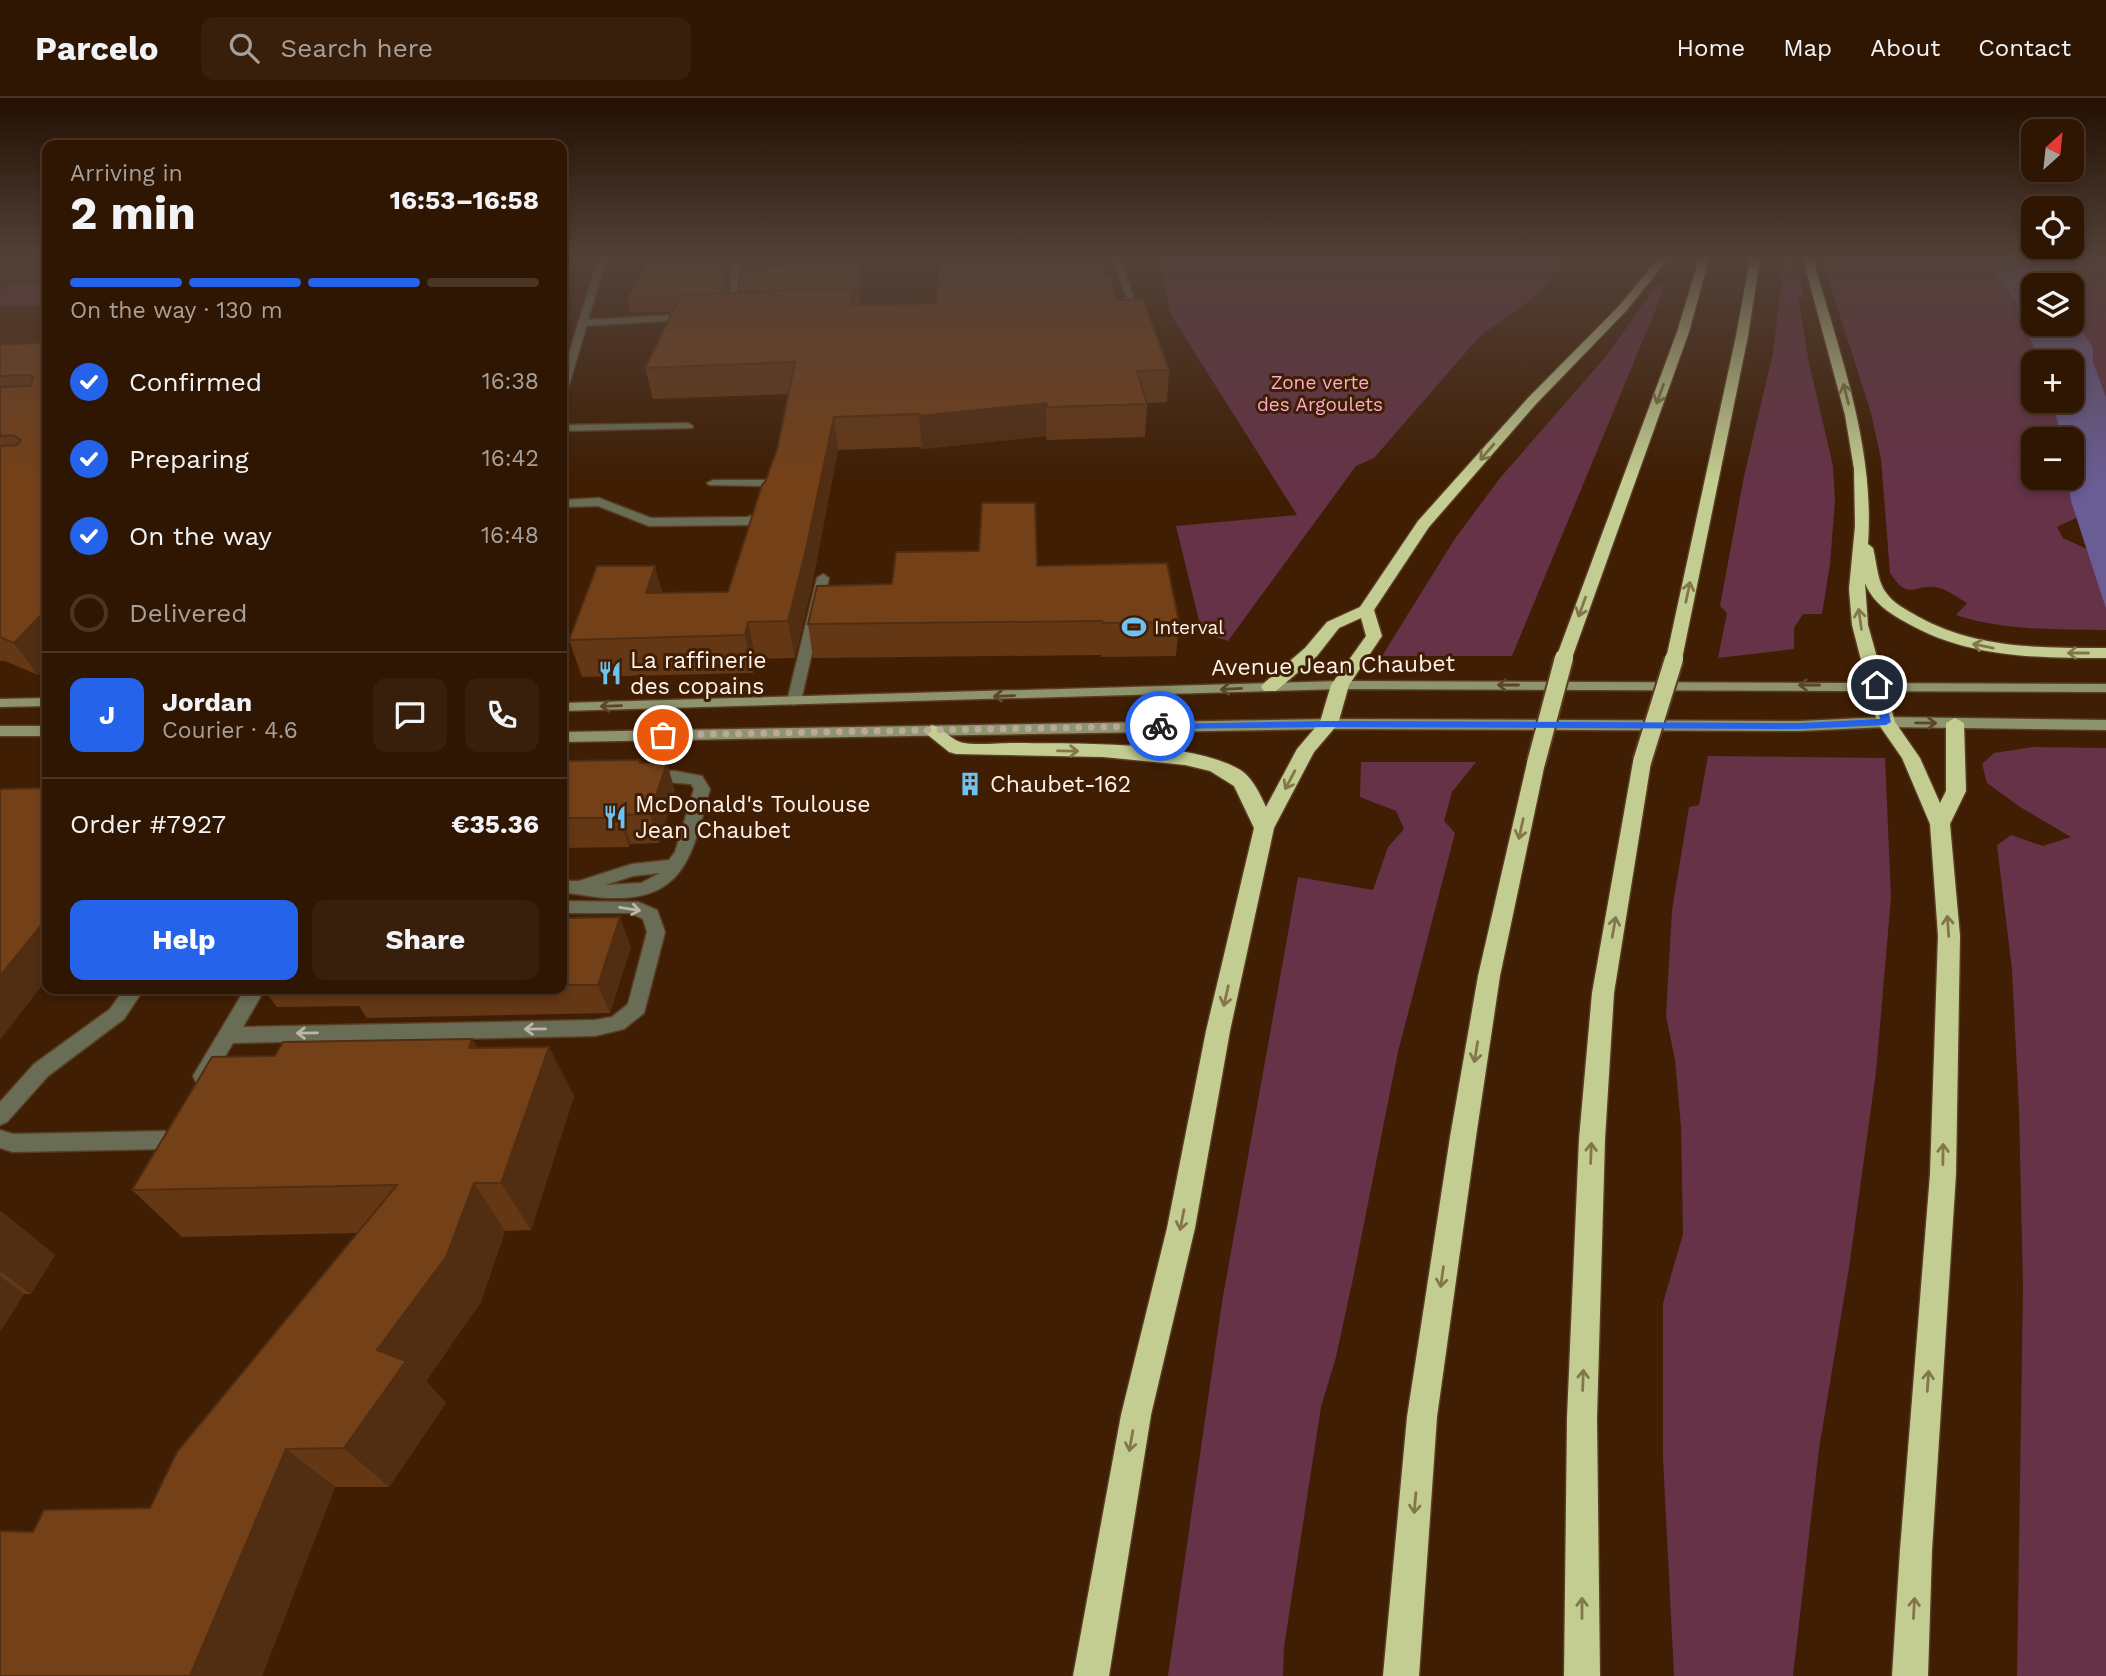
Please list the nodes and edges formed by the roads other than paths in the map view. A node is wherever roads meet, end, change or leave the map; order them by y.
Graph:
1 (580, 333) edge
2 (1599, 333) edge
3 (1683, 333) edge
4 (1742, 333) edge
5 (1828, 333) edge
6 (567, 376) edge
7 (688, 425) dead end
8 (567, 428) edge
9 (713, 483) dead end
10 (567, 504) edge
11 (1862, 526) junction
12 (823, 578) dead end
13 (1366, 610) junction
14 (2106, 653) edge
15 (1340, 685) junction
16 (1877, 685) junction
17 (1269, 687) junction
18 (2106, 688) edge
19 (794, 701) junction
20 (42, 702) edge
21 (0, 703) edge
22 (567, 707) edge
23 (1886, 722) junction
24 (1955, 723) junction
25 (1329, 724) junction
26 (2106, 725) edge
27 (0, 731) edge
28 (42, 731) edge
29 (932, 731) junction
30 (567, 737) edge
31 (624, 777) edge
32 (1941, 824) junction
33 (1264, 828) junction
34 (571, 887) edge
35 (567, 907) edge
36 (131, 994) edge
37 (252, 994) edge
38 (229, 1035) junction
39 (193, 1093) edge
40 (0, 1116) edge
41 (0, 1139) edge
42 (153, 1160) edge
43 (1091, 1676) edge
44 (1401, 1676) edge
45 (1581, 1676) edge
46 (1910, 1676) edge

1 - 6 street
2 -> 13 highway
3 -> 44 highway, bridge
45 -> 4 highway, bridge
11 -> 5 highway
7 - 8 street
9 - 10 street
14 -> 11 highway
16 -> 11 highway
12 - 19 street
13 - 15 highway
13 - 17 highway
16 -> 15 main road, Avenue Jean Chaubet
15 - 17 main road, Avenue Jean Chaubet
15 - 25 highway
16 - 18 main road, Avenue Jean Chaubet
16 - 23 highway
17 -> 19 main road, Avenue Jean Chaubet
19 -> 22 main road, Avenue Jean Chaubet
20 - 21 main road
23 -> 24 main road
23 - 25 main road
23 - 32 highway
24 - 26 main road
24 - 32 highway
25 - 29 main road
25 -> 33 highway
27 - 28 main road
29 - 30 main road
29 -> 33 highway
31 - 34 street
46 -> 32 highway
33 -> 43 highway
35 -> 38 street
36 - 40 street
37 - 38 street
38 - 39 street
41 - 42 street

